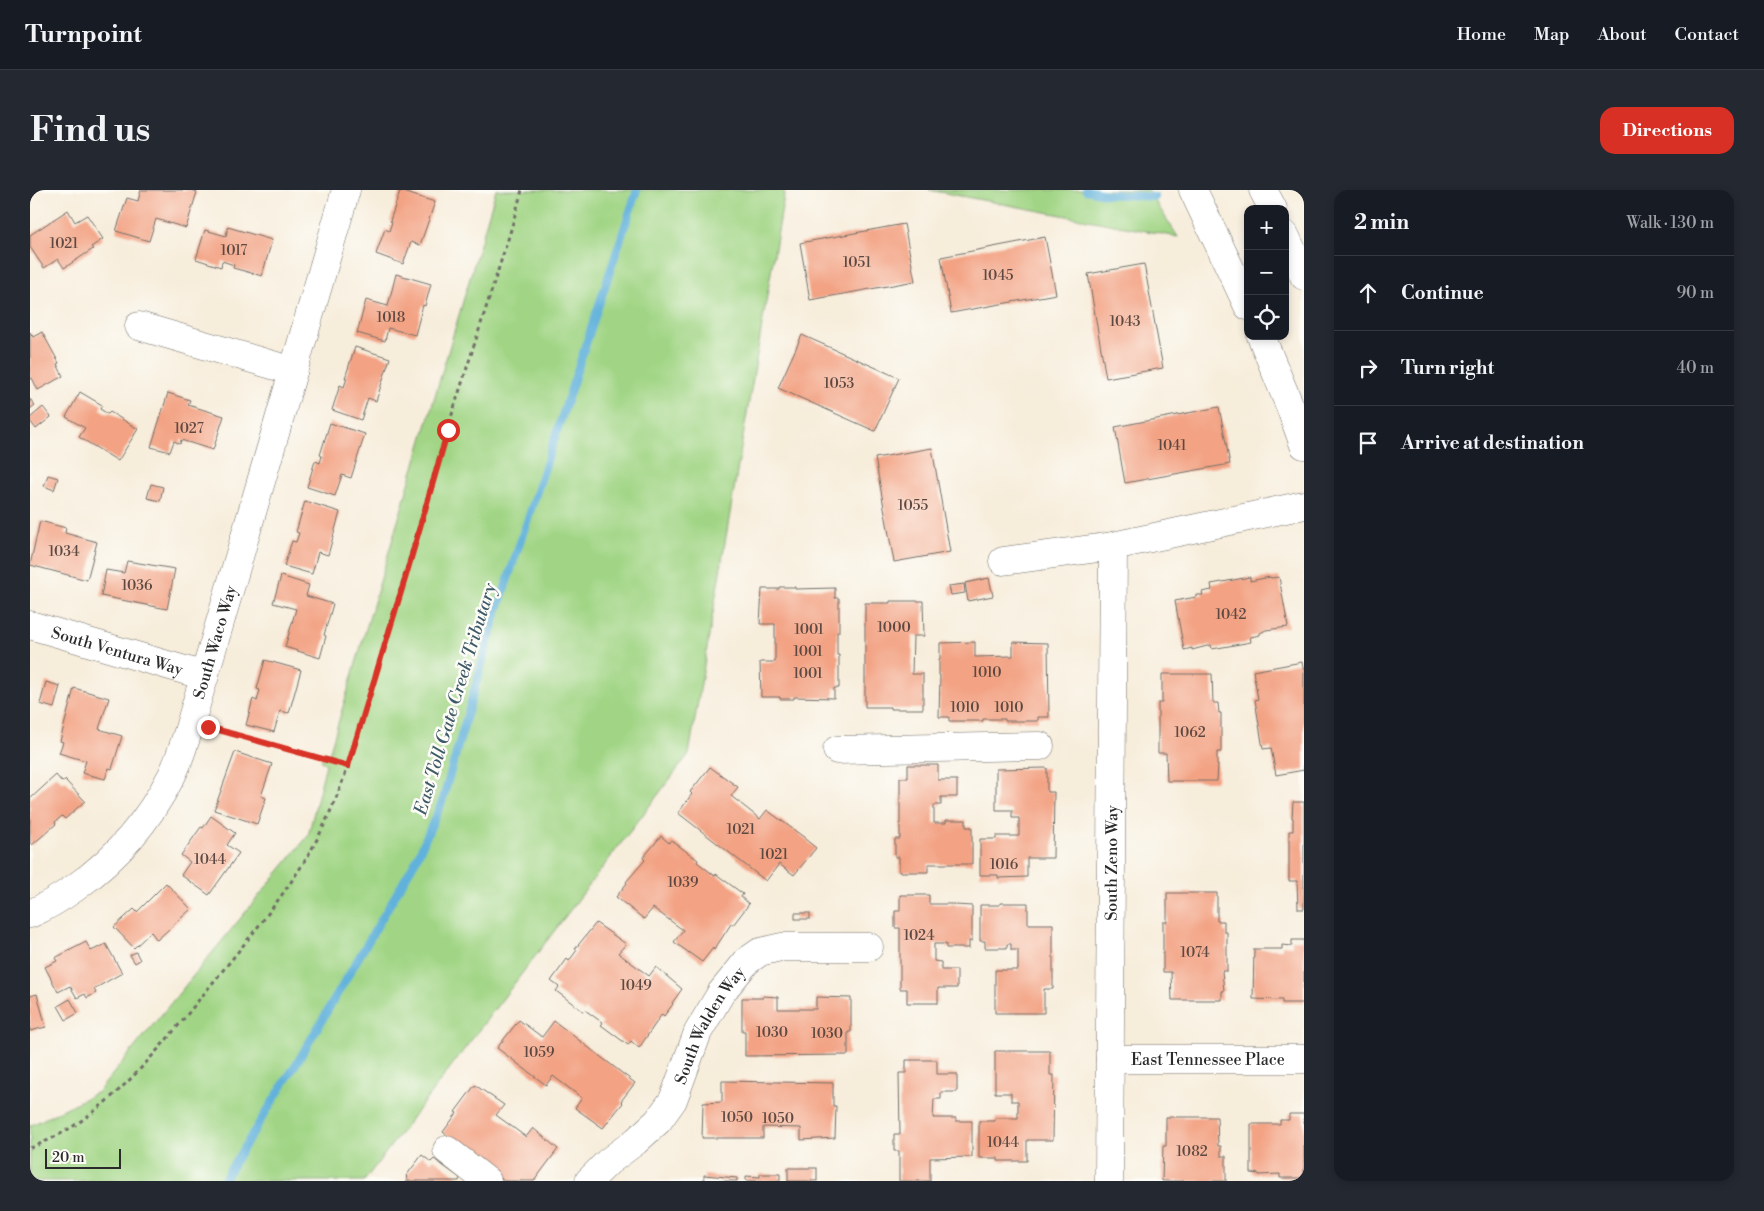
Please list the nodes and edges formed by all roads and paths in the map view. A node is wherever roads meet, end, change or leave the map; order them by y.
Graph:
1 (346, 190) edge
2 (522, 190) edge
3 (1193, 190) edge
4 (1263, 190) edge
5 (1271, 205) edge
6 (1289, 244) edge
7 (1304, 276) edge
8 (1244, 298) edge
9 (140, 326) dead end
10 (1263, 340) edge
11 (293, 371) junction
12 (1304, 446) edge
13 (1304, 505) edge
14 (1113, 546) junction
15 (1003, 560) dead end
16 (30, 625) edge
17 (205, 676) junction
18 (208, 727) dead end
19 (1040, 746) dead end
20 (837, 750) dead end
21 (348, 766) junction
22 (30, 914) edge
23 (869, 947) dead end
24 (1110, 1059) junction
25 (1304, 1059) edge
26 (30, 1148) edge
27 (447, 1150) dead end
28 (488, 1181) edge
29 (589, 1181) edge
30 (1109, 1181) edge

1 - 11 street, South Waco Way
2 - 21 path
3 - 8 street
4 - 5 street
6 - 7 street
9 - 11 street
10 - 12 street
11 - 17 street, South Waco Way
13 - 14 street
14 - 15 street
14 - 24 street, South Zeno Way
16 - 17 street, South Ventura Way
17 - 22 street, South Waco Way
18 - 21 path
19 - 20 street
21 - 26 path
23 - 29 street, South Walden Way
24 - 25 street, East Tennessee Place
24 - 30 street, South Zeno Way
27 - 28 street

